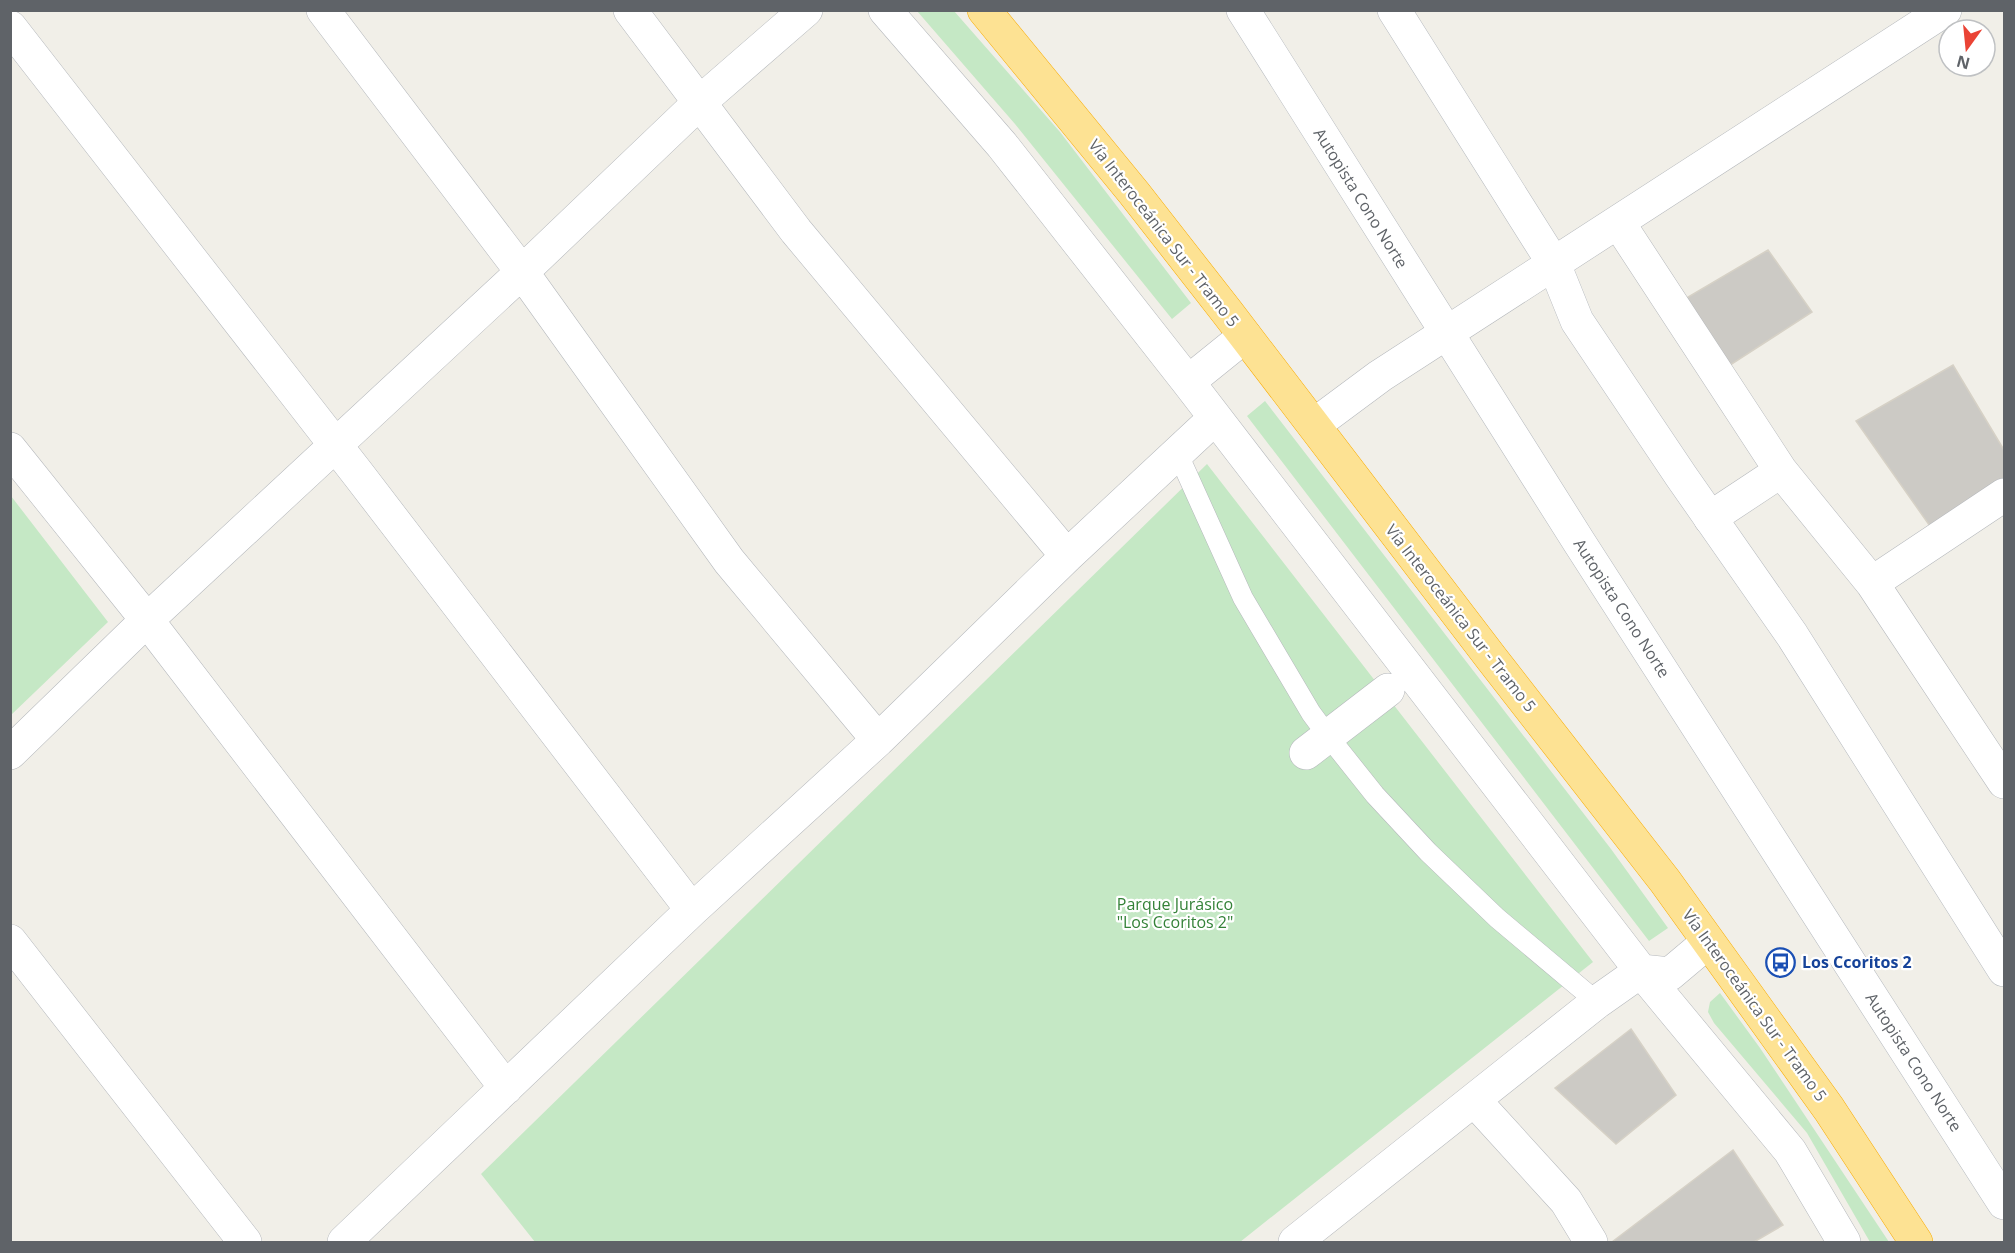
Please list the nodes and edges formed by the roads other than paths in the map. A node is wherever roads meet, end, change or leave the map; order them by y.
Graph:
1 (323, 10) edge
2 (630, 10) edge
3 (806, 10) edge
4 (885, 10) edge
5 (984, 10) edge
6 (1243, 10) edge
7 (1394, 10) edge
8 (1945, 10) edge
9 (10, 27) edge
10 (700, 102) junction
11 (1618, 222) junction
12 (1554, 264) junction
13 (522, 272) junction
14 (1447, 333) junction
15 (1245, 336) junction
16 (1188, 382) junction
17 (1215, 418) junction
18 (1314, 425) junction
19 (335, 444) junction
20 (10, 449) edge
21 (1178, 454) junction
22 (1781, 471) junction
23 (2004, 495) edge
24 (1710, 518) junction
25 (1067, 556) junction
26 (1872, 583) junction
27 (147, 620) junction
28 (1388, 690) dead end
29 (878, 740) junction
30 (1317, 744) junction
31 (10, 753) edge
32 (2004, 782) edge
33 (692, 910) junction
34 (10, 941) edge
35 (1708, 942) junction
36 (2004, 970) edge
37 (1641, 971) junction
38 (1597, 1002) junction
39 (506, 1088) junction
40 (1474, 1100) junction
41 (2004, 1203) edge
42 (245, 1242) edge
43 (344, 1242) edge
44 (1295, 1242) edge
45 (1591, 1242) edge
46 (1844, 1242) edge
47 (1916, 1242) edge

1 - 13 street
2 - 10 street
3 - 10 street
4 - 16 street
5 - 15 highway, Vía Interoceánica Sur - Tramo 5
6 - 14 street, Autopista Cono Norte
7 - 12 street
8 - 11 street
9 - 19 street
10 - 13 street
10 - 25 street
11 - 12 street
11 - 22 street
12 - 14 street
12 - 24 street
13 - 19 street
13 - 29 street
14 - 18 street
14 - 41 street, Autopista Cono Norte
15 - 16 street
15 - 18 highway, Vía Interoceánica Sur - Tramo 5
16 - 17 street
17 - 21 street
17 - 37 street
18 - 35 highway, Vía Interoceánica Sur - Tramo 5
19 - 27 street
19 - 33 street
20 - 27 street
21 - 25 street
21 - 30 lane
22 - 24 street
22 - 26 street
23 - 26 street
24 - 36 street
25 - 29 street
26 - 32 street
27 - 31 street
27 - 39 street
28 - 30 street
29 - 33 street
30 - 38 lane
33 - 39 street
34 - 42 street
35 - 37 street
35 - 47 highway, Vía Interoceánica Sur - Tramo 5
37 - 38 street
37 - 46 street
38 - 40 street
39 - 43 street
40 - 44 street
40 - 45 street

